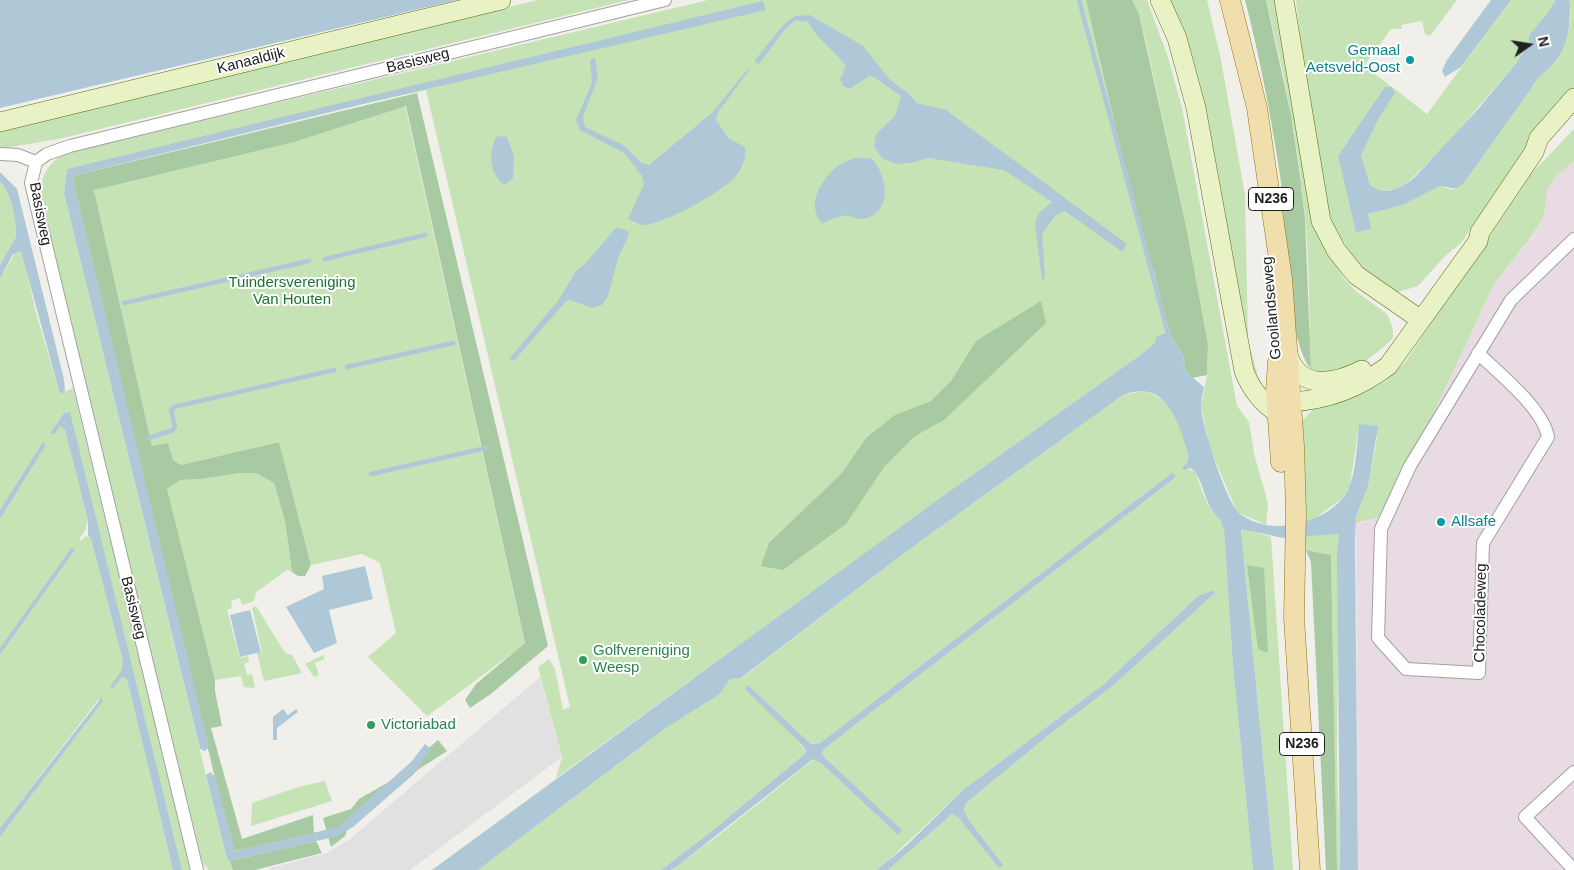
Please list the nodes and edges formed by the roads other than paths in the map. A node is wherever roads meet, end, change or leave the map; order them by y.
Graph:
1 (502, 0) edge
2 (665, 0) edge
3 (1160, 0) edge
4 (1222, 0) edge
5 (1230, 0) edge
6 (1284, 0) edge
7 (1574, 98) edge
8 (1574, 115) edge
9 (0, 122) edge
10 (1534, 152) junction
11 (0, 154) edge
12 (36, 162) junction
13 (1574, 239) edge
14 (1417, 317) junction
15 (1478, 353) junction
16 (1288, 354) junction
17 (1284, 407) junction
18 (1574, 772) edge
19 (197, 870) edge
20 (1310, 870) edge
21 (1574, 870) edge

1 - 9 street, Kanaaldijk
2 - 12 street, Basisweg
3 - 17 street
4 - 17 main road, Gooilandseweg / N236
5 - 16 main road, Gooilandseweg / N236
6 - 14 street
7 - 10 street
8 - 10 street
10 - 14 street
11 - 12 street
12 - 19 street, Basisweg
13 - 15 street, Chocoladeweg
14 - 16 street
14 - 17 street
15 - 15 street, Chocoladeweg
16 - 17 main road, Gooilandseweg / N236
17 - 20 main road, Gooilandseweg / N236
18 - 21 street

